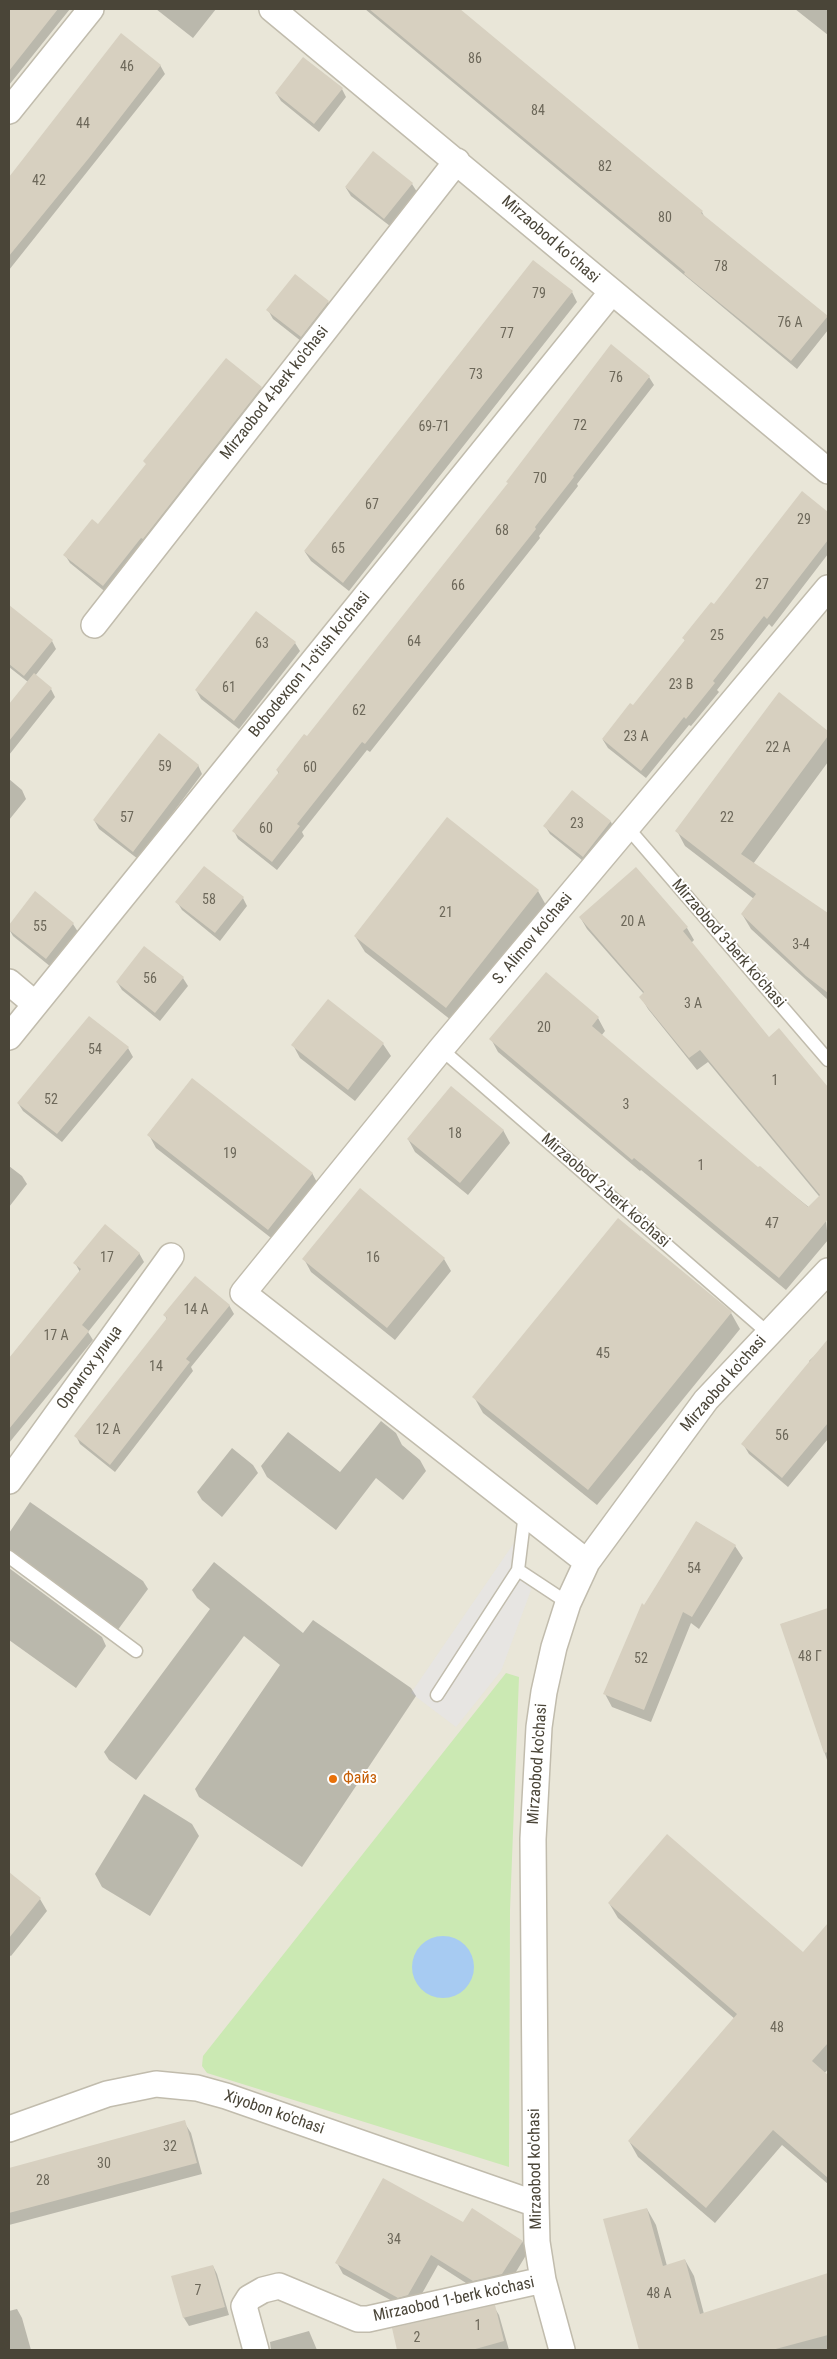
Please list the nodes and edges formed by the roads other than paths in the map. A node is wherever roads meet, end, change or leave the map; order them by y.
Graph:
1 (91, 9) edge
2 (272, 9) edge
3 (9, 111) edge
4 (457, 161) junction
5 (611, 293) junction
6 (828, 471) edge
7 (828, 588) edge
8 (94, 624) dead end
9 (627, 828) junction
10 (9, 982) edge
11 (35, 1004) junction
12 (9, 1037) edge
13 (441, 1049) junction
14 (828, 1060) edge
15 (171, 1256) dead end
16 (828, 1271) edge
17 (768, 1333) junction
18 (9, 1481) edge
19 (525, 1513) junction
20 (9, 1556) edge
21 (587, 1562) junction
22 (518, 1570) junction
23 (568, 1603) junction
24 (136, 1651) dead end
25 (437, 1695) dead end
26 (9, 2129) edge
27 (536, 2204) junction
28 (543, 2280) junction
29 (256, 2350) edge
30 (562, 2350) edge

1 - 3 street
2 - 4 street, Mirzaobod koʻchasi
4 - 5 street, Mirzaobod koʻchasi
4 - 8 street, Mirzaobod 4-berk ko'chasi
5 - 6 street, Mirzaobod koʻchasi
5 - 11 street, Bobodexqon 1-o'tish ko'chasi
7 - 9 street, S. Alimov ko'chasi
9 - 13 street, S. Alimov ko'chasi
9 - 14 lane, Mirzaobod 3-berk ko'chasi
10 - 11 street
11 - 12 street, Bobodexqon 1-o'tish ko'chasi
13 - 17 lane, Mirzaobod 2-berk ko'chasi
13 - 19 street, S. Alimov ko'chasi
15 - 18 street, Оромгох улица
16 - 17 street, Mirzaobod ko'chasi
17 - 21 street, Mirzaobod ko'chasi
19 - 21 street
19 - 22 lane
20 - 24 lane
21 - 23 street, Mirzaobod ko'chasi
22 - 23 lane
22 - 25 lane
23 - 27 street, Mirzaobod ko'chasi
26 - 27 street, Xiyobon ko'chasi
27 - 28 street, Mirzaobod ko'chasi
28 - 29 street, Mirzaobod 1-berk ko'chasi
28 - 30 street, Mirzaobod ko'chasi

